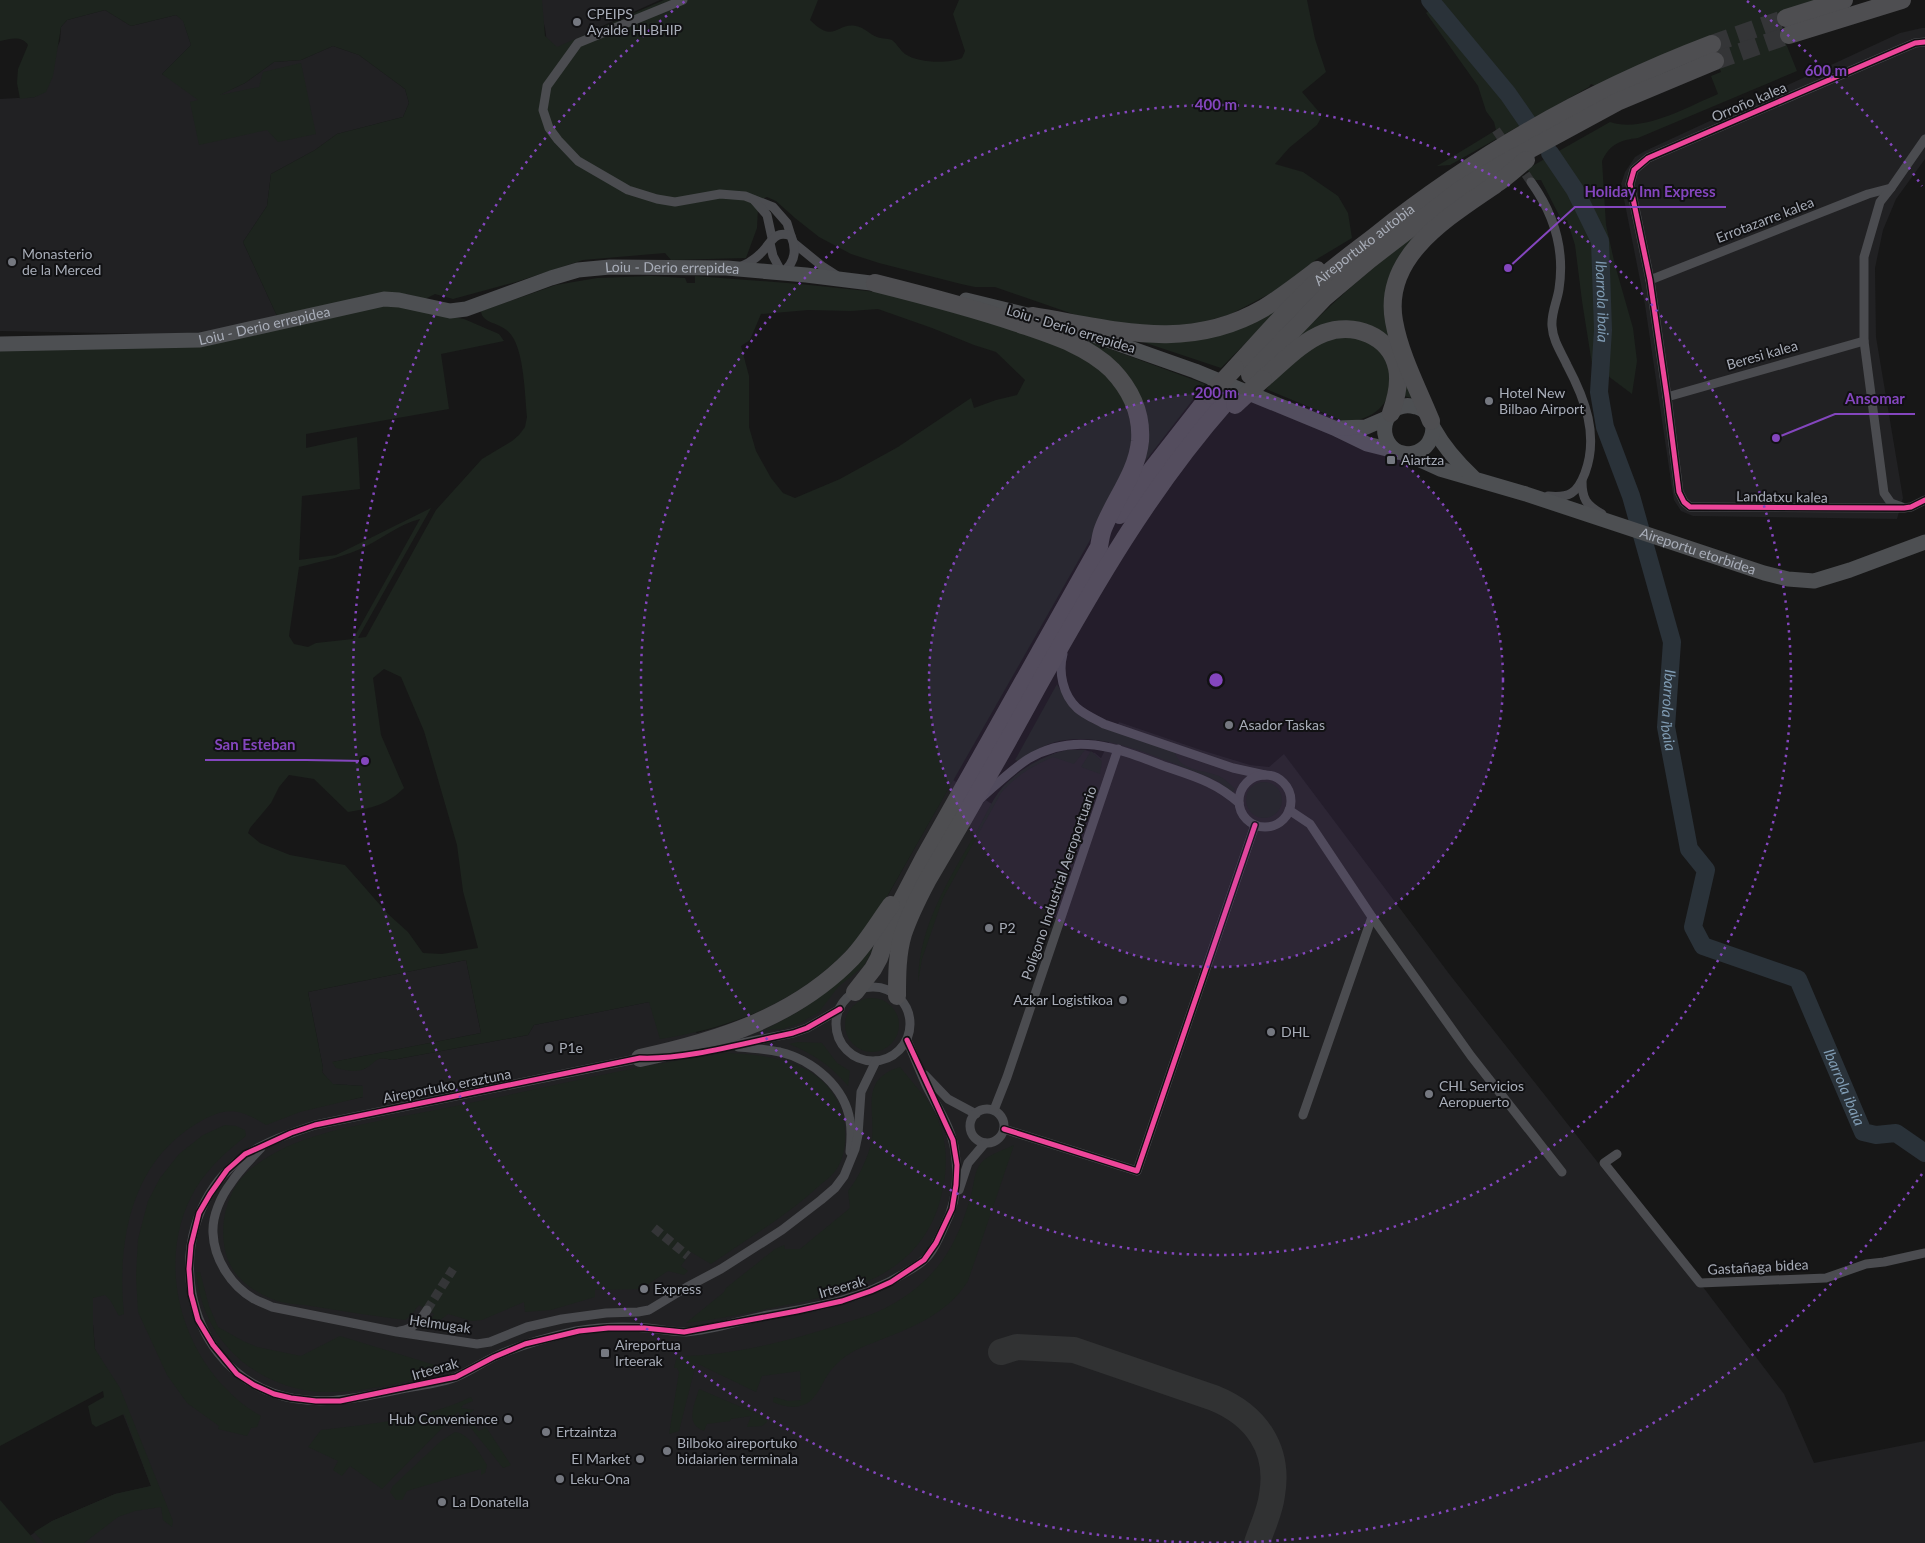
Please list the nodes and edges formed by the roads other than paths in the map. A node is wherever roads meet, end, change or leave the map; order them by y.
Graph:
1 (683, 0) edge
2 (1844, 0) edge
3 (1902, 0) edge
4 (1925, 42) edge
5 (1617, 102) junction
6 (1925, 139) edge
7 (1467, 167) junction
8 (1531, 182) tunnel mouth
9 (1891, 188) junction
10 (754, 200) junction
11 (793, 240) junction
12 (771, 241) junction
13 (736, 269) junction
14 (782, 273) junction
15 (845, 279) junction
16 (1650, 280) junction
17 (875, 283) junction
18 (1032, 316) junction
19 (1864, 340) junction
20 (0, 344) edge
21 (1249, 374) junction
22 (1667, 397) junction
23 (1224, 401) junction
24 (1389, 416) junction
25 (1432, 424) junction
26 (1334, 428) junction
27 (1404, 454) junction
28 (1473, 477) junction
29 (1582, 480) junction
30 (1526, 494) junction
31 (1925, 500) edge
32 (1904, 508) junction
33 (1621, 526) junction
34 (1925, 542) edge
35 (1106, 551) junction
36 (1068, 632) junction
37 (1118, 749) junction
38 (1265, 775) junction
39 (1239, 803) junction
40 (969, 808) junction
41 (1289, 810) junction
42 (1255, 825) junction
43 (924, 858) junction
44 (1372, 917) junction
45 (855, 992) junction
46 (897, 996) junction
47 (840, 1009) junction
48 (907, 1040) junction
49 (727, 1046) junction
50 (640, 1058) junction
51 (876, 1062) junction
52 (918, 1067) junction
53 (994, 1110) junction
54 (976, 1114) junction
55 (1303, 1115) dead end
56 (1004, 1129) junction
57 (985, 1143) junction
58 (261, 1147) junction
59 (1617, 1154) dead end
60 (850, 1164) junction
61 (1562, 1172) dead end
62 (952, 1209) junction
63 (1925, 1253) edge
64 (427, 1310) tunnel mouth
65 (397, 1332) junction

1 - 10 street
2 - 3 highway
4 - 16 street, Orroño kalea
5 - 7 highway, Aireportuko autobia
5 - 21 highway, Aireportuko autobia
5 - 25 highway
6 - 9 street
7 - 18 highway
7 - 21 highway, Aireportuko autobia
8 - 29 street
9 - 16 street, Errotazarre kalea
9 - 19 street
10 - 11 street
10 - 12 street
11 - 12 street
11 - 14 street
11 - 15 street
12 - 13 street
12 - 14 street
13 - 14 main road, Loiu - Derio errepidea
13 - 20 main road, Loiu - Derio errepidea
14 - 15 main road, Loiu - Derio errepidea
15 - 17 main road, Loiu - Derio errepidea
16 - 22 street
17 - 18 main road, Loiu - Derio errepidea
17 - 35 highway
18 - 26 main road, Loiu - Derio errepidea
19 - 22 street, Beresi kalea
19 - 32 street
21 - 23 highway, Aireportuko autobia, bridge
21 - 23 highway, bridge
21 - 24 highway
22 - 32 street, Landatxu kalea
23 - 35 highway, Aireportuko autobia
23 - 35 highway, Aireportuko autobia
24 - 25 main road
24 - 26 main road
24 - 27 main road
25 - 27 main road
25 - 28 main road
26 - 27 main road, Loiu - Derio errepidea
27 - 28 main road, Aireportu etorbidea
28 - 30 main road, Aireportu etorbidea
29 - 30 street
29 - 33 street
30 - 33 main road, Aireportu etorbidea
31 - 32 street, Landatxu kalea
33 - 34 main road, Aireportu etorbidea
35 - 36 highway
35 - 43 highway
36 - 38 street
36 - 40 highway
37 - 39 street
37 - 40 street
37 - 53 street, Polígono Industrial Aeroportuario
38 - 39 street
38 - 41 street
39 - 42 street
40 - 46 highway
41 - 42 street
41 - 44 street
42 - 56 street
43 - 45 highway
43 - 50 highway
44 - 55 street
44 - 61 street
45 - 46 street
45 - 47 street
46 - 48 street
47 - 49 street, Aireportuko eraztuna
47 - 51 street
48 - 51 street
48 - 52 street
49 - 50 street, Aireportuko eraztuna
49 - 60 street
50 - 58 street, Aireportuko eraztuna
51 - 60 street, Helmugak
52 - 54 street
52 - 62 street
53 - 54 street
53 - 56 street
54 - 57 street
56 - 57 street
57 - 62 street
58 - 62 street, Irteerak
58 - 65 street, Helmugak
59 - 63 street, Gastañaga bidea
60 - 65 street, Helmugak
64 - 65 street

